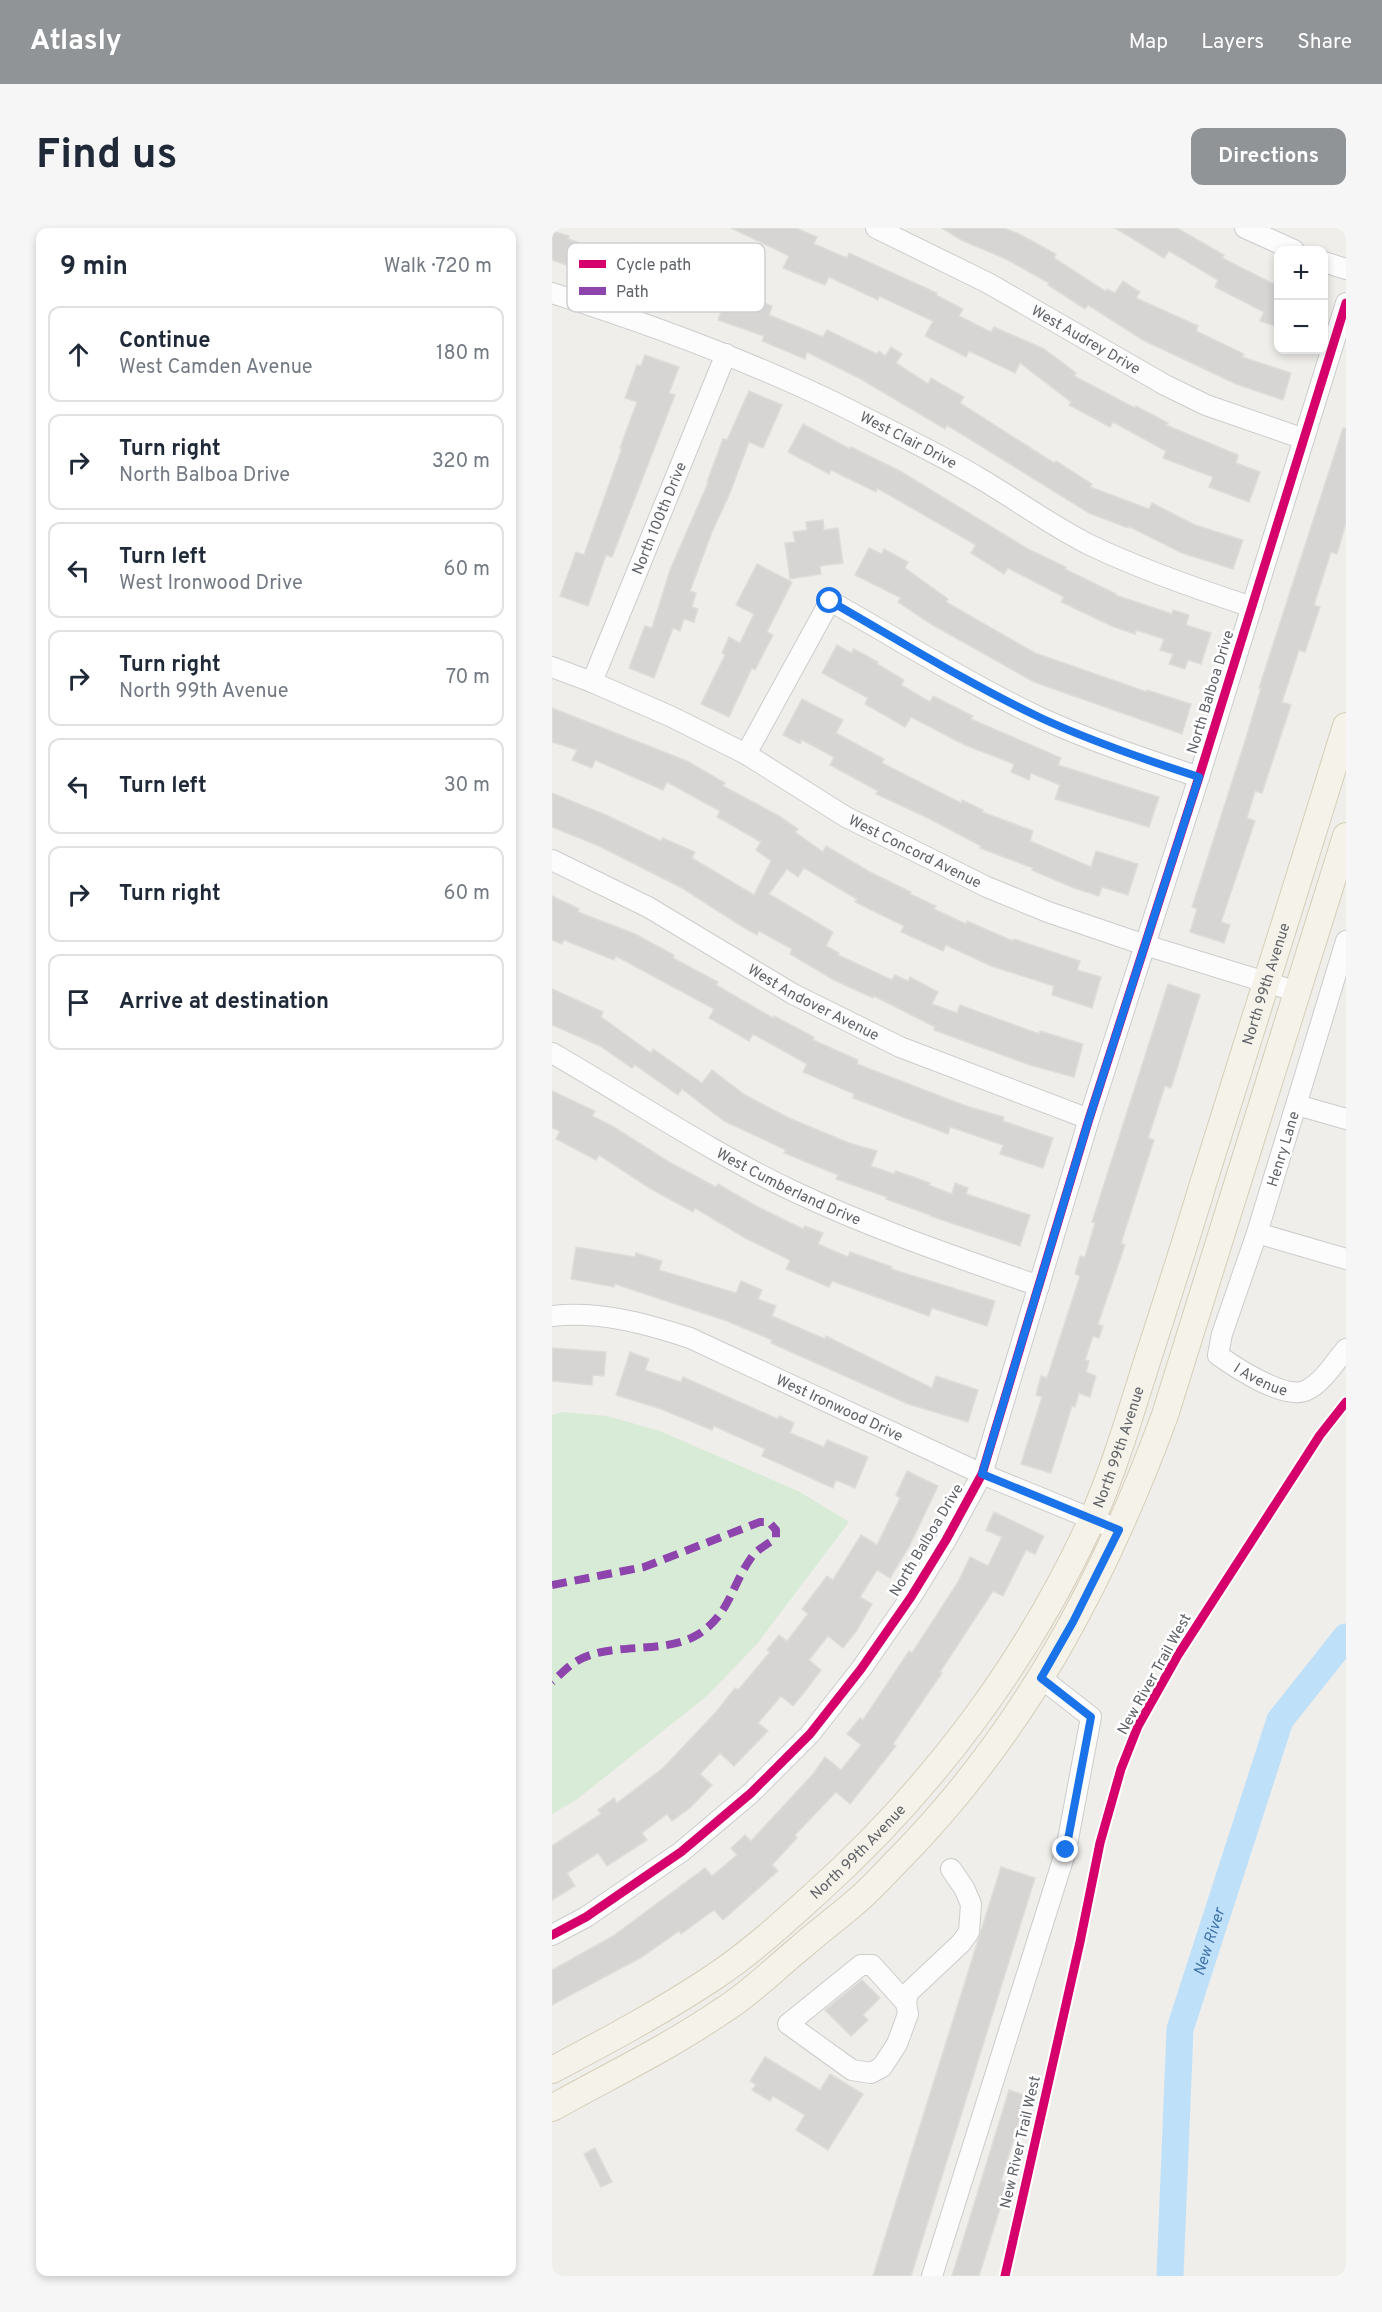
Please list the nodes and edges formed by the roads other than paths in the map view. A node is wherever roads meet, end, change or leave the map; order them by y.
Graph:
1 (876, 228) edge
2 (1245, 228) edge
3 (1285, 246) edge
4 (1328, 264) edge
5 (1346, 269) edge
6 (552, 293) edge
7 (567, 298) edge
8 (1346, 303) edge
9 (611, 312) edge
10 (726, 354) junction
11 (1304, 439) junction
12 (1252, 607) junction
13 (552, 667) edge
14 (592, 682) junction
15 (1346, 726) edge
16 (746, 754) junction
17 (1199, 777) junction
18 (1346, 836) edge
19 (552, 860) edge
20 (1346, 941) edge
21 (1145, 945) junction
22 (1341, 978) edge
23 (1266, 982) junction
24 (1298, 992) junction
25 (552, 1053) edge
26 (1297, 1105) junction
27 (1089, 1119) junction
28 (1346, 1119) edge
29 (1257, 1233) junction
30 (1346, 1259) edge
31 (1040, 1286) junction
32 (552, 1316) edge
33 (1346, 1349) edge
34 (1218, 1355) joint
35 (982, 1474) junction
36 (1092, 1520) junction
37 (1119, 1530) junction
38 (1041, 1678) junction
39 (951, 1869) dead end
40 (552, 1935) edge
41 (906, 2003) junction
42 (658, 2011) junction
43 (675, 2041) junction
44 (552, 2070) edge
45 (552, 2108) edge
46 (932, 2276) edge

1 - 11 street, West Audrey Drive
2 - 3 street
4 - 5 street
6 - 7 street, West Clair Drive
8 - 11 street, North Balboa Drive
9 - 10 street, West Clair Drive
10 - 12 street, West Clair Drive
10 - 14 street, North 100th Drive
11 - 12 street, North Balboa Drive
12 - 17 street, North Balboa Drive
13 - 14 street, West Concord Avenue
14 - 16 street, West Concord Avenue
15 - 23 main road, North 99th Avenue
16 - 17 street
16 - 21 street, West Concord Avenue
17 - 21 street, North Balboa Drive
18 - 24 main road, North 99th Avenue
19 - 27 street, West Andover Avenue
20 - 22 street, Henry Lane
21 - 23 street, West Concord Avenue
21 - 27 street, North Balboa Drive
22 - 26 street, Henry Lane
23 - 24 street, West Concord Avenue
23 - 36 main road, North 99th Avenue
24 - 37 main road, North 99th Avenue
25 - 31 street, West Cumberland Drive
26 - 28 street
26 - 29 street, Henry Lane
27 - 31 street, North Balboa Drive
29 - 30 street
29 - 34 street, Henry Lane
31 - 35 street, North Balboa Drive
32 - 35 street, West Ironwood Drive
33 - 34 street, I Avenue
35 - 36 street, West Ironwood Drive
35 - 40 street, North Balboa Drive
36 - 37 street, West Ironwood Drive
36 - 42 main road, North 99th Avenue
37 - 38 main road, North 99th Avenue
38 - 43 main road, North 99th Avenue
38 - 46 street
39 - 41 street
41 - 41 street
42 - 43 main road
42 - 44 main road, North 99th Avenue
43 - 45 main road, North 99th Avenue

